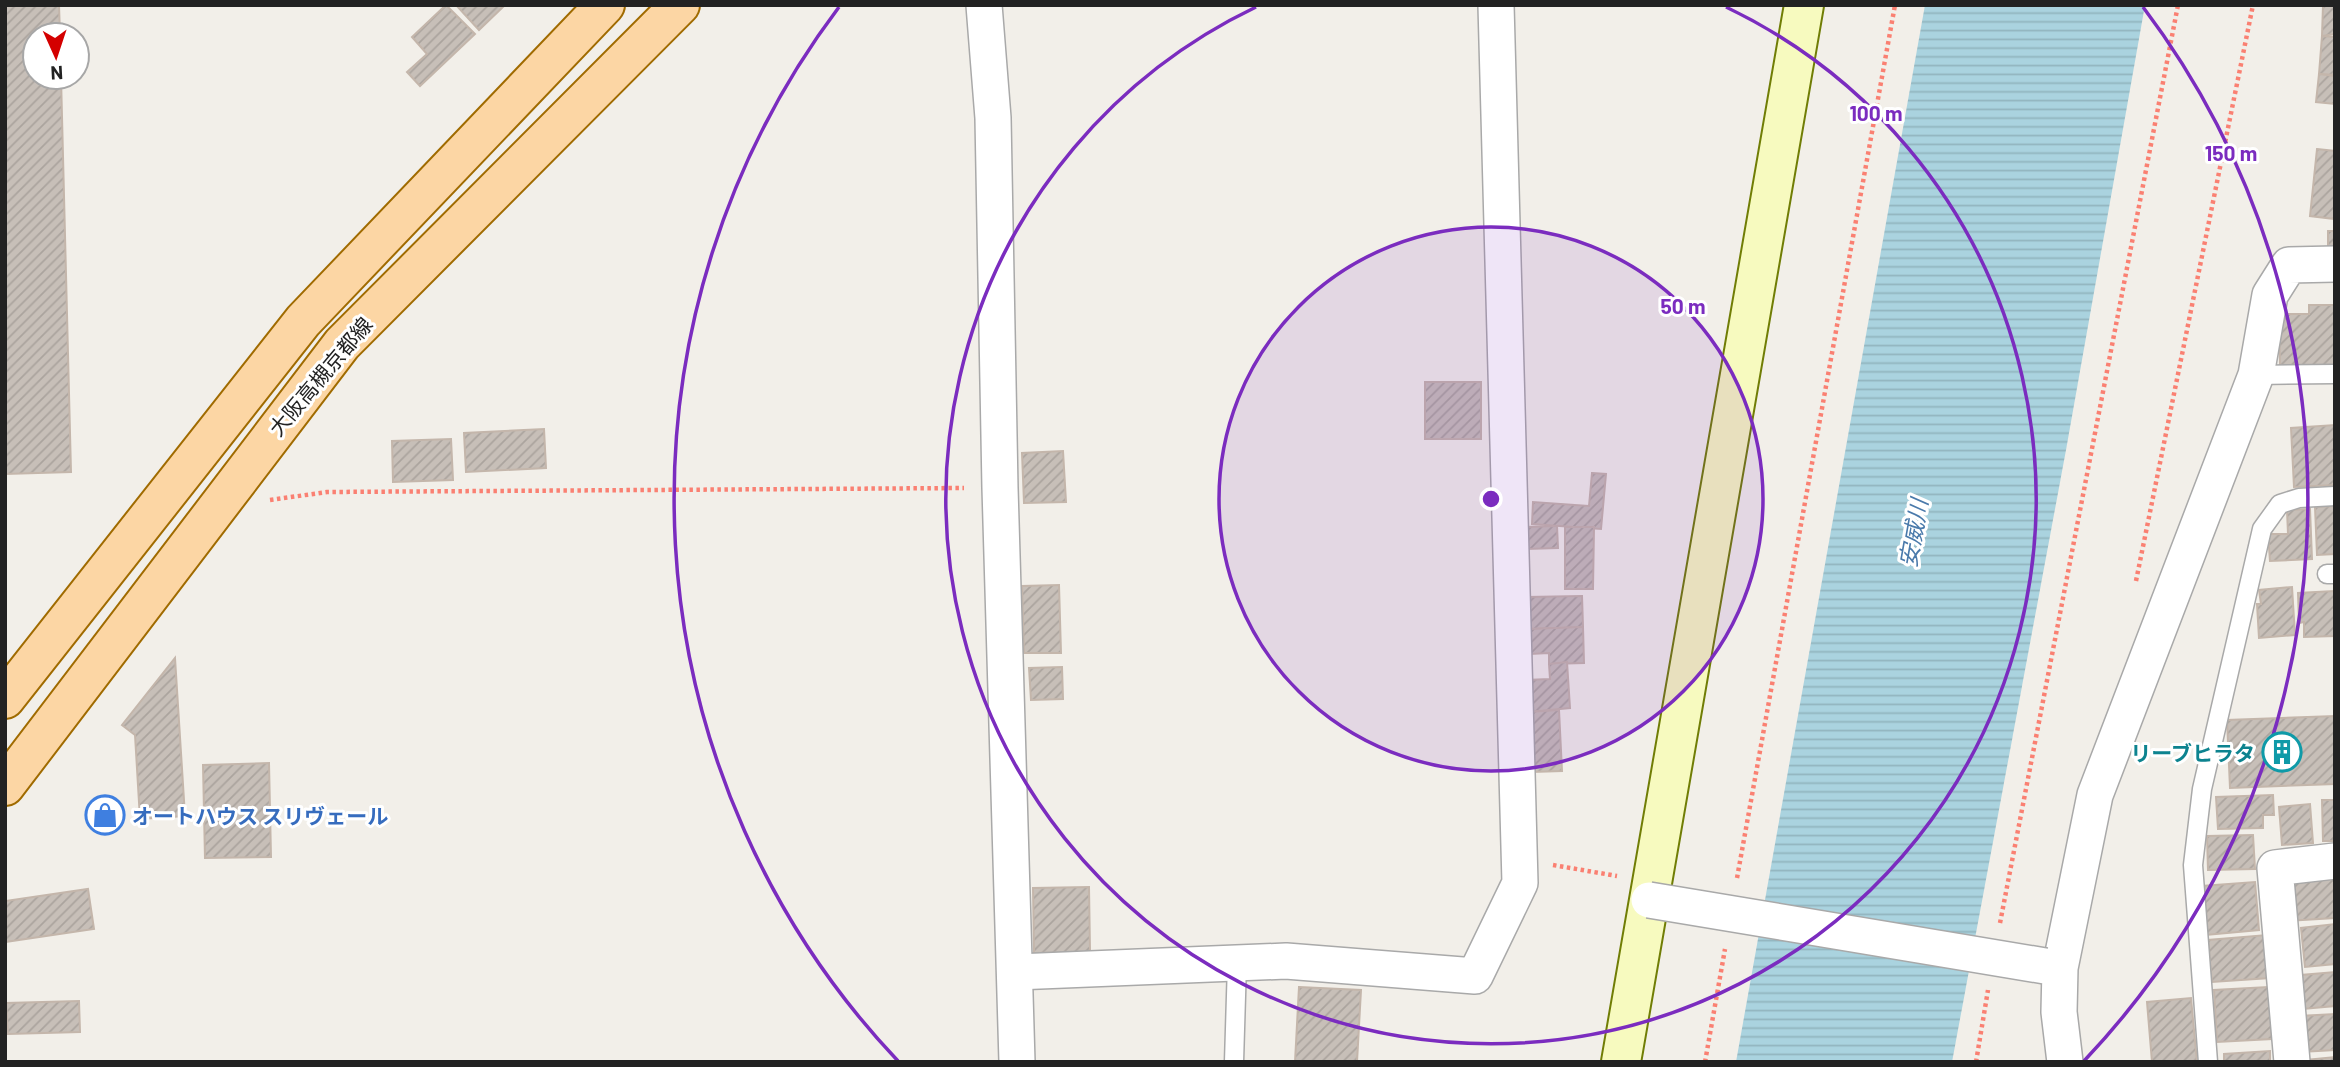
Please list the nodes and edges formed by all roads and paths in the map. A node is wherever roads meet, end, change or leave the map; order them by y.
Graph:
1 (605, 5) edge
2 (680, 5) edge
3 (984, 5) edge
4 (1496, 5) edge
5 (1804, 5) edge
6 (1895, 5) edge
7 (2178, 5) edge
8 (2253, 5) edge
9 (2335, 264) edge
10 (2256, 374) junction
11 (2335, 374) edge
12 (1000, 488) junction
13 (2335, 496) edge
14 (216, 508) junction
15 (2133, 593) dead end
16 (5, 699) edge
17 (5, 786) edge
18 (1520, 860) junction
19 (2335, 861) edge
20 (1736, 886) dead end
21 (1651, 891) junction
22 (2000, 923) dead end
23 (1726, 940) dead end
24 (1237, 963) junction
25 (2052, 967) junction
26 (1015, 972) junction
27 (1990, 978) dead end
28 (1017, 1062) edge
29 (1234, 1062) edge
30 (1621, 1062) edge
31 (1705, 1062) edge
32 (1976, 1062) edge
33 (2065, 1062) edge
34 (2208, 1062) edge
35 (2292, 1062) edge

1 - 16 main road
2 - 14 main road, 大阪高槻京都線
3 - 12 street
4 - 18 street
5 - 21 street
6 - 20 path
7 - 22 path
8 - 15 path
9 - 10 street
10 - 11 lane
10 - 25 street
12 - 14 path
12 - 26 street
13 - 34 lane
14 - 17 main road, 大阪高槻京都線
18 - 21 path
18 - 24 street
19 - 35 street
21 - 25 street, bridge
21 - 30 street
23 - 31 path
24 - 26 street
24 - 29 lane
25 - 33 street
26 - 28 street
27 - 32 path

